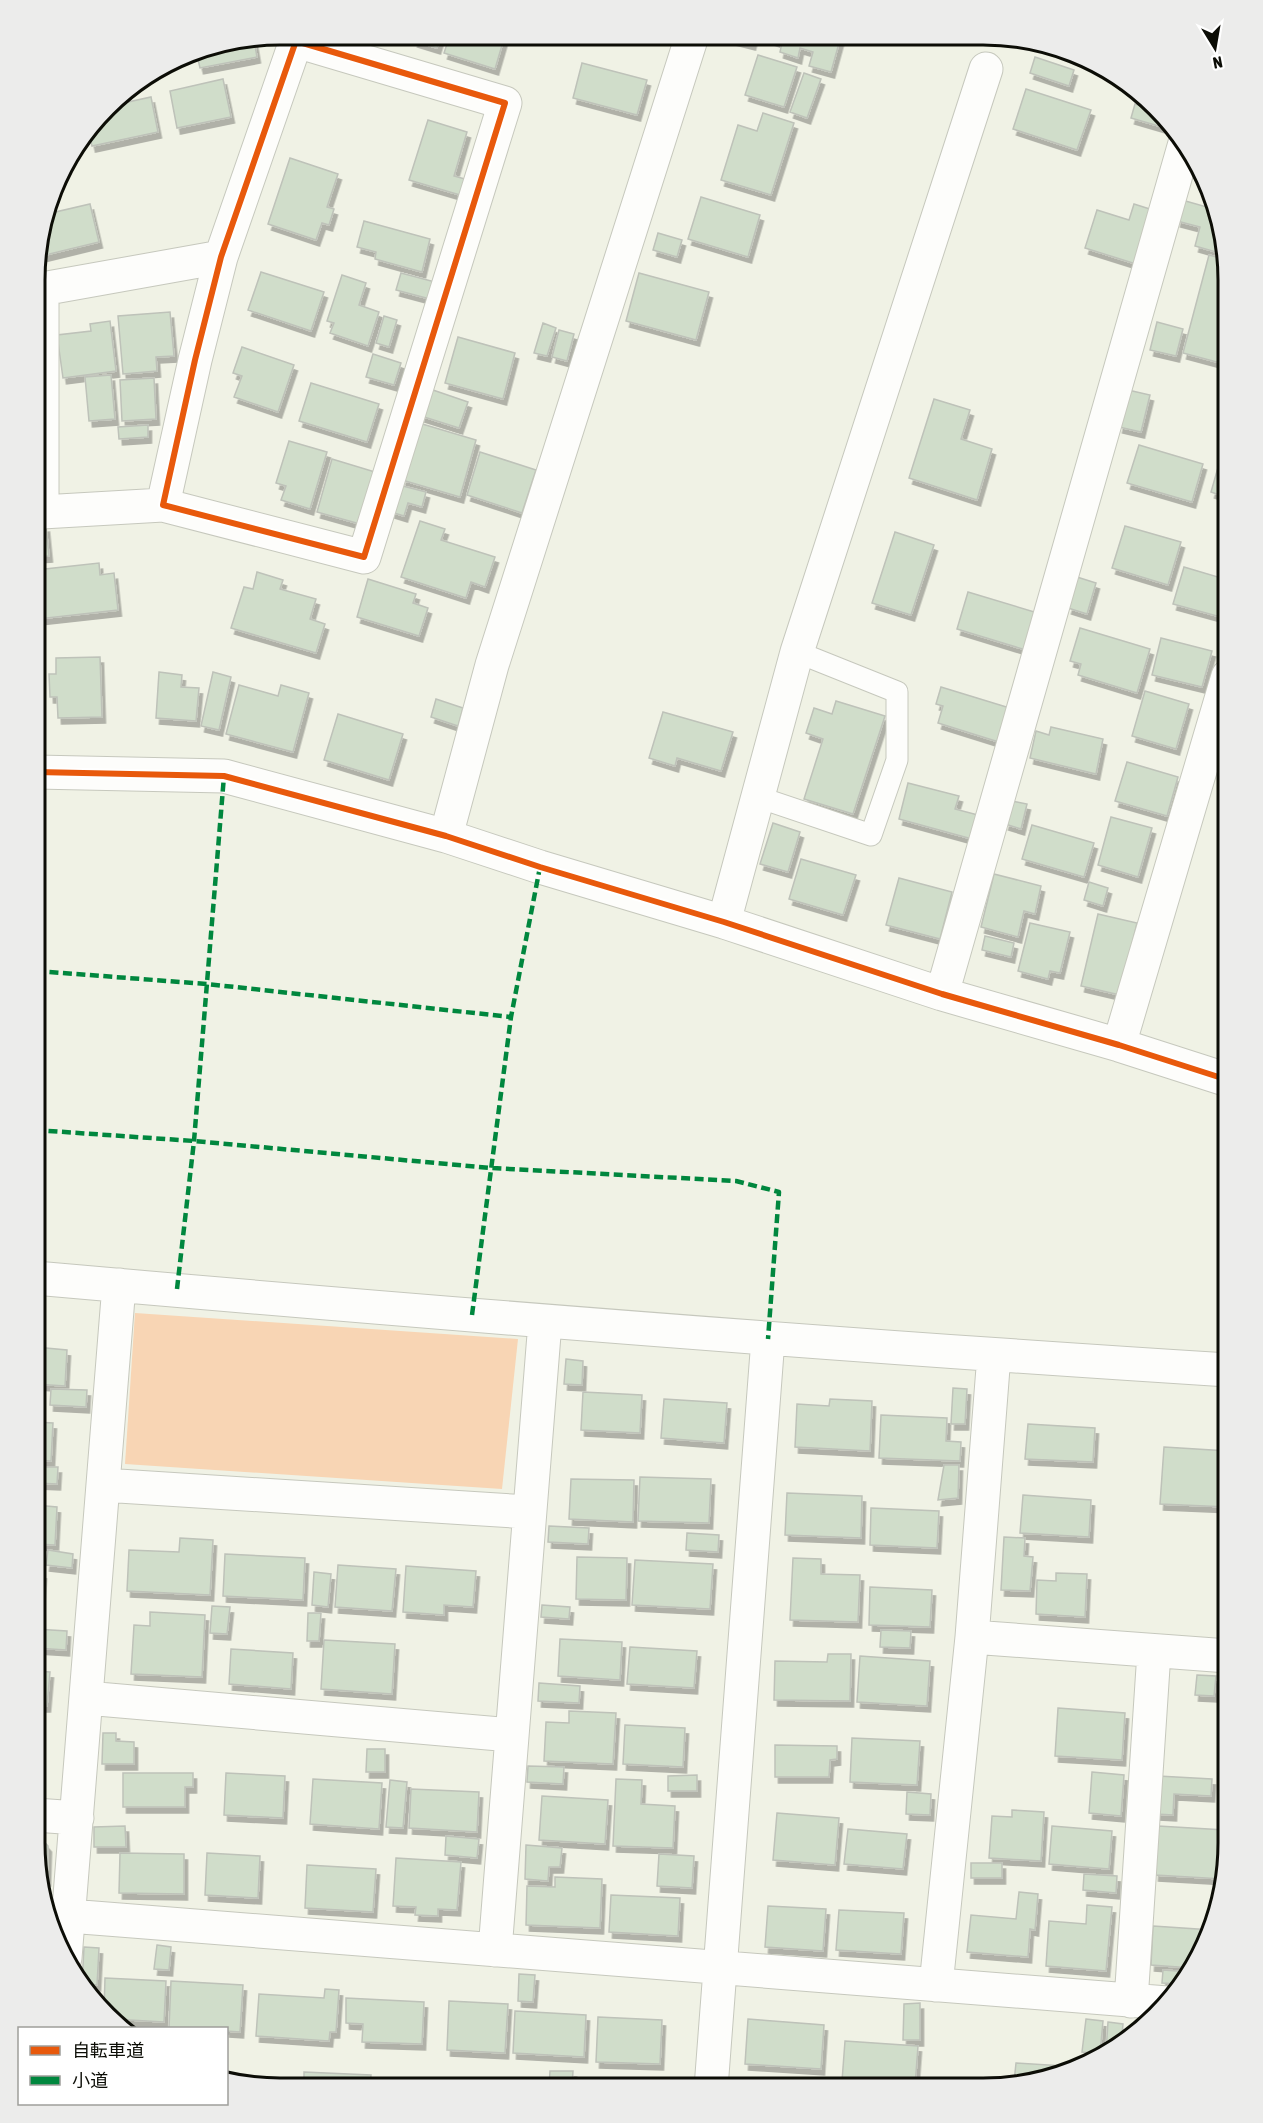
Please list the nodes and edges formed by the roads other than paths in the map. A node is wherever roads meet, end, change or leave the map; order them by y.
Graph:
1 (295, 45) edge
2 (319, 45) edge
3 (689, 45) edge
4 (986, 69) dead end
5 (1182, 154) edge
6 (221, 257) junction
7 (45, 288) edge
8 (163, 505) junction
9 (45, 512) edge
10 (797, 652) junction
11 (1218, 710) edge
12 (45, 772) edge
13 (758, 797) junction
14 (446, 836) junction
15 (723, 922) junction
16 (942, 994) junction
17 (1119, 1045) junction
18 (1218, 1077) edge
19 (45, 1279) edge
20 (119, 1285) junction
21 (545, 1322) junction
22 (768, 1338) junction
23 (994, 1355) junction
24 (1218, 1369) edge
25 (103, 1485) junction
26 (529, 1512) junction
27 (972, 1638) junction
28 (1154, 1652) junction
29 (1218, 1655) edge
30 (86, 1698) junction
31 (511, 1735) junction
32 (45, 1816) edge
33 (76, 1818) junction
34 (69, 1916) junction
35 (67, 1941) edge
36 (495, 1950) junction
37 (720, 1968) junction
38 (936, 1985) junction
39 (1131, 2001) junction
40 (1156, 2002) edge
41 (712, 2078) edge

1 - 6 street
2 - 8 street
3 - 14 street
4 - 10 street
5 - 16 street
6 - 7 street
6 - 8 street
8 - 9 street
10 - 13 street
10 - 13 lane
11 - 17 street
12 - 14 street
13 - 15 street
14 - 15 street
15 - 16 street
16 - 17 street
17 - 18 street
19 - 20 street
20 - 21 street
20 - 25 street
21 - 22 street
21 - 26 street
22 - 23 street
22 - 37 street
23 - 24 street
23 - 27 street
25 - 26 street
25 - 30 street
26 - 31 street
27 - 28 street
27 - 38 street
28 - 29 street
28 - 39 street
30 - 31 street
30 - 33 street
31 - 36 street
32 - 33 street
33 - 34 street
34 - 35 street
34 - 36 street
36 - 37 street
37 - 38 street
37 - 41 street
38 - 39 street
39 - 40 street

